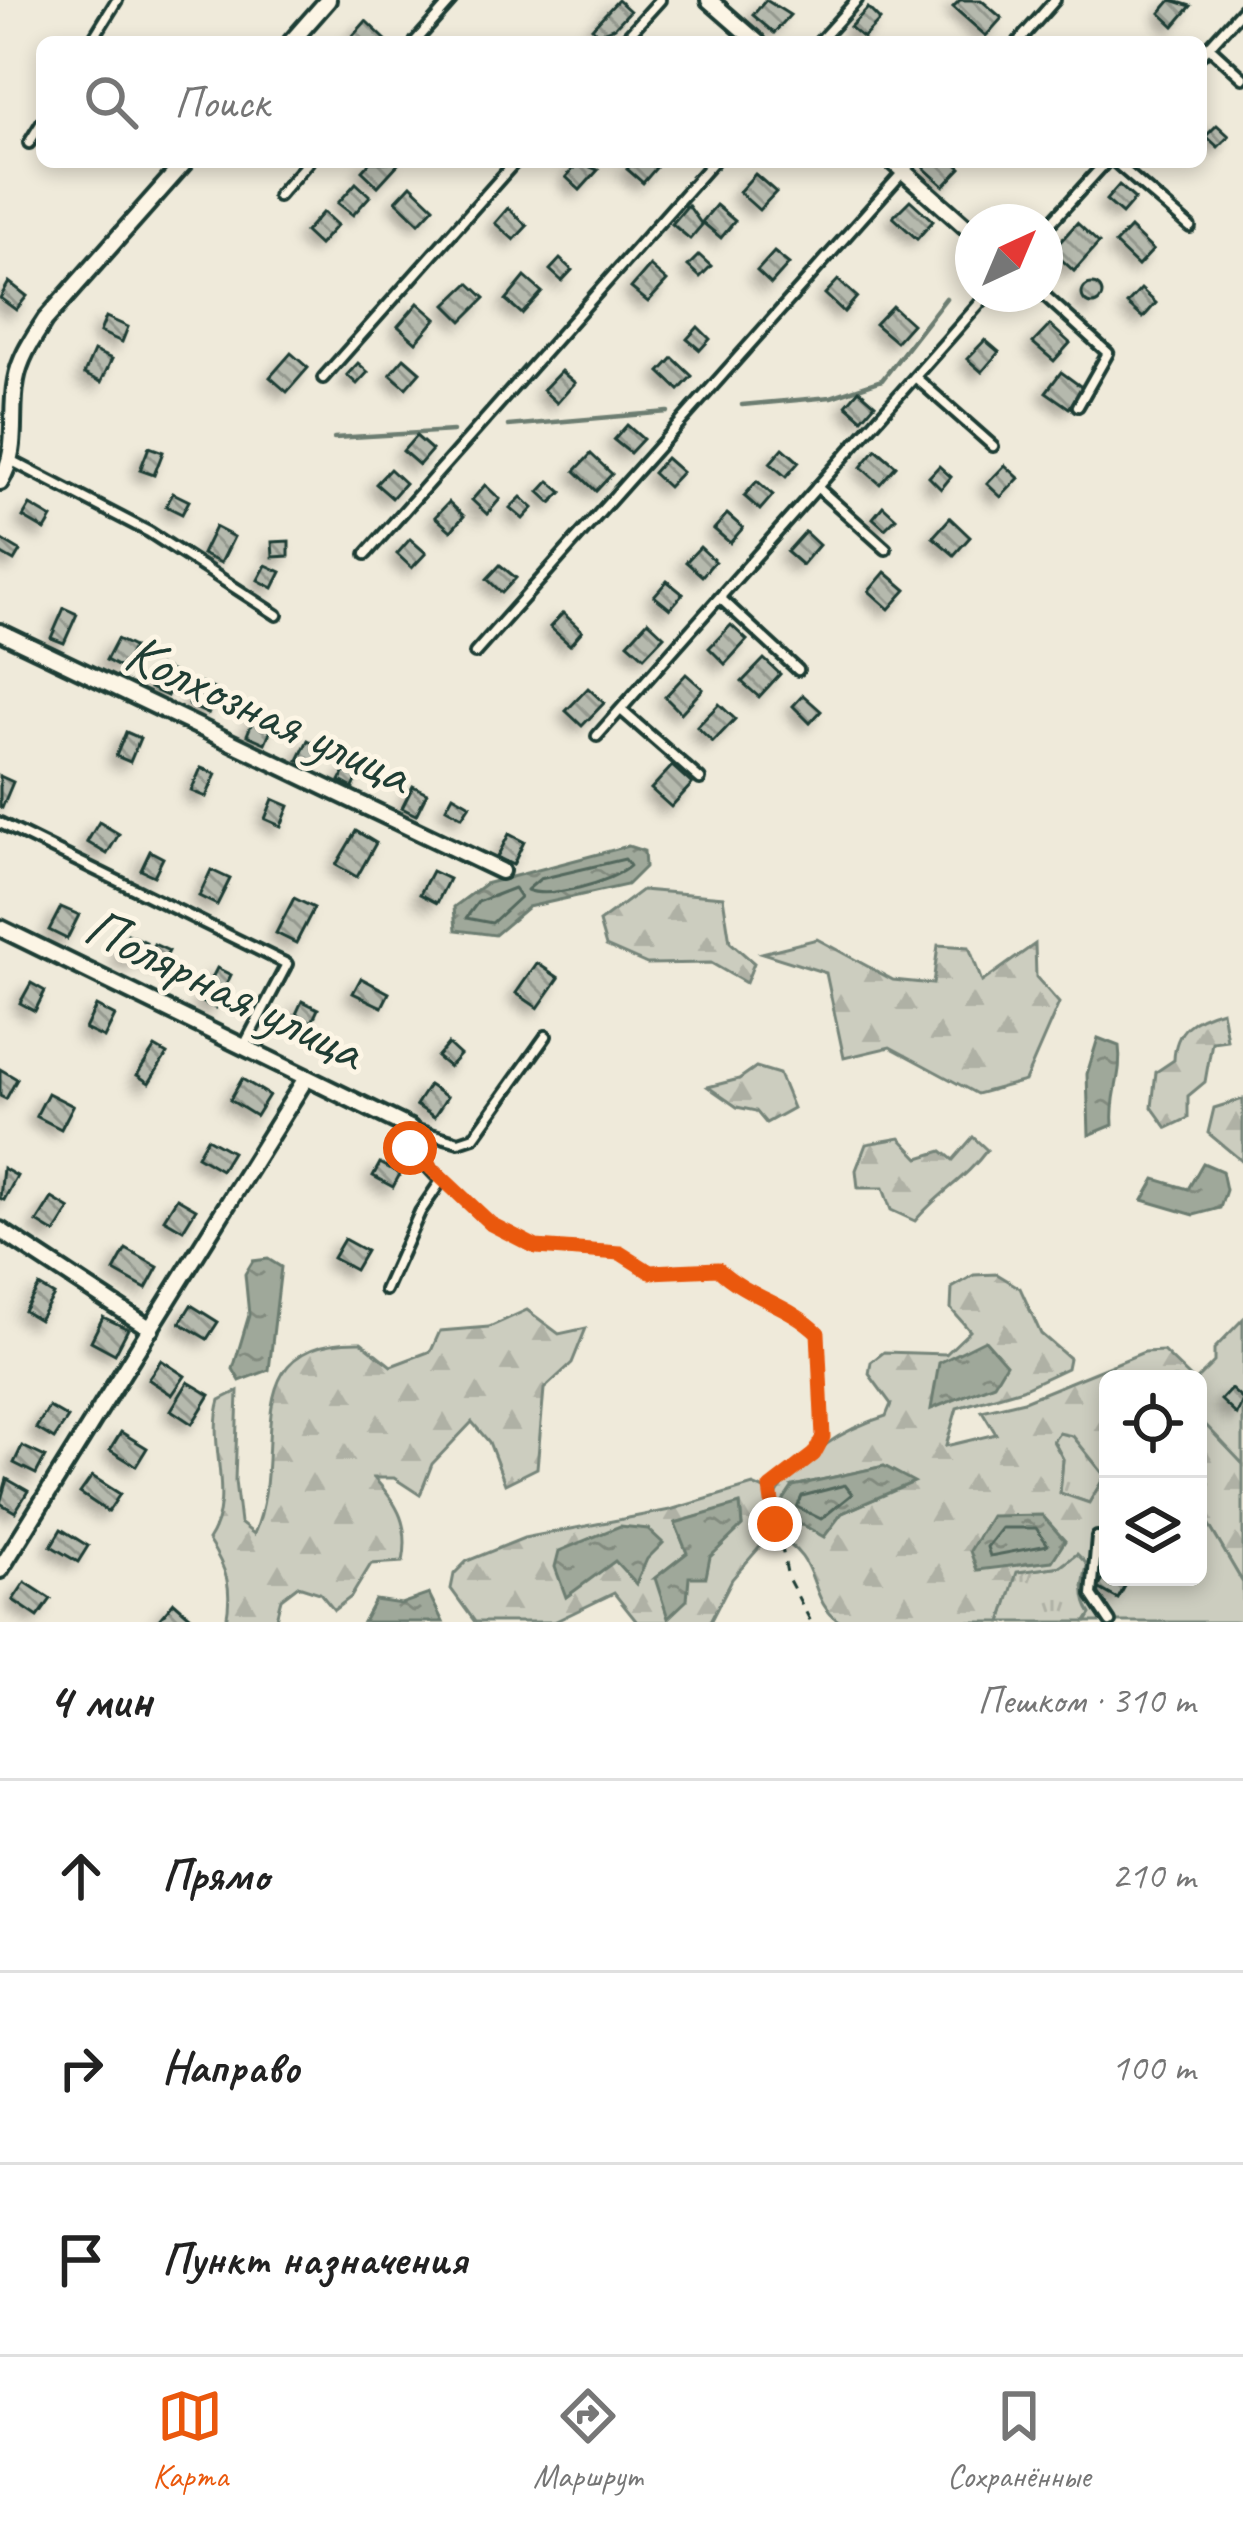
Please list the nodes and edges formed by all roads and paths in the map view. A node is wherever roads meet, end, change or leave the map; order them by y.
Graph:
1 (117, 0) edge
2 (328, 0) edge
3 (452, 0) edge
4 (660, 0) edge
5 (709, 0) edge
6 (856, 0) edge
7 (1054, 0) edge
8 (1243, 8) edge
9 (96, 36) edge
10 (296, 36) edge
11 (420, 36) edge
12 (627, 36) edge
13 (750, 36) edge
14 (824, 36) edge
15 (1023, 36) edge
16 (1209, 47) junction
17 (1207, 49) edge
18 (1243, 78) edge
19 (36, 132) edge
20 (29, 143) dead end
21 (180, 168) edge
22 (303, 168) edge
23 (510, 168) edge
24 (708, 168) edge
25 (900, 168) edge
26 (906, 168) edge
27 (1101, 168) edge
28 (1122, 168) edge
29 (278, 196) dead end
30 (1063, 210) edge
31 (955, 215) edge
32 (1190, 227) dead end
33 (972, 312) edge
34 (1063, 312) edge
35 (915, 376) junction
36 (323, 378) dead end
37 (1078, 406) dead end
38 (993, 446) dead end
39 (13, 461) junction
40 (0, 482) edge
41 (817, 487) junction
42 (886, 549) dead end
43 (366, 554) dead end
44 (720, 598) junction
45 (277, 615) dead end
46 (0, 632) edge
47 (475, 653) dead end
48 (798, 670) dead end
49 (621, 710) junction
50 (597, 736) dead end
51 (700, 779) dead end
52 (0, 823) edge
53 (501, 871) dead end
54 (0, 928) edge
55 (546, 1036) dead end
56 (245, 1044) junction
57 (306, 1078) junction
58 (410, 1128) junction
59 (441, 1180) junction
60 (0, 1230) edge
61 (385, 1290) dead end
62 (151, 1329) junction
63 (1097, 1537) dead end
64 (0, 1570) edge
65 (811, 1622) edge
66 (1110, 1622) edge

1 - 9 lane
2 - 10 street
3 - 11 lane
4 - 12 lane
5 - 13 street
6 - 14 lane
7 - 15 lane
8 - 16 lane
16 - 17 lane
16 - 18 lane
19 - 20 lane
21 - 39 street
22 - 29 lane
23 - 36 lane
24 - 43 lane
25 - 47 lane
26 - 31 street
27 - 30 lane
28 - 32 lane
33 - 35 lane
34 - 37 lane
35 - 38 lane
35 - 41 lane
39 - 40 street
39 - 45 lane
41 - 42 lane
41 - 44 lane
44 - 48 lane
44 - 49 lane
46 - 53 street, Колхозная улица
49 - 50 lane
49 - 51 lane
52 - 56 lane
54 - 56 street, Полярная улица
55 - 58 lane
56 - 57 street, Полярная улица
57 - 58 street, Полярная улица
57 - 62 street
58 - 59 lane
59 - 61 lane
59 - 65 path
60 - 62 street
62 - 64 street
63 - 66 lane

